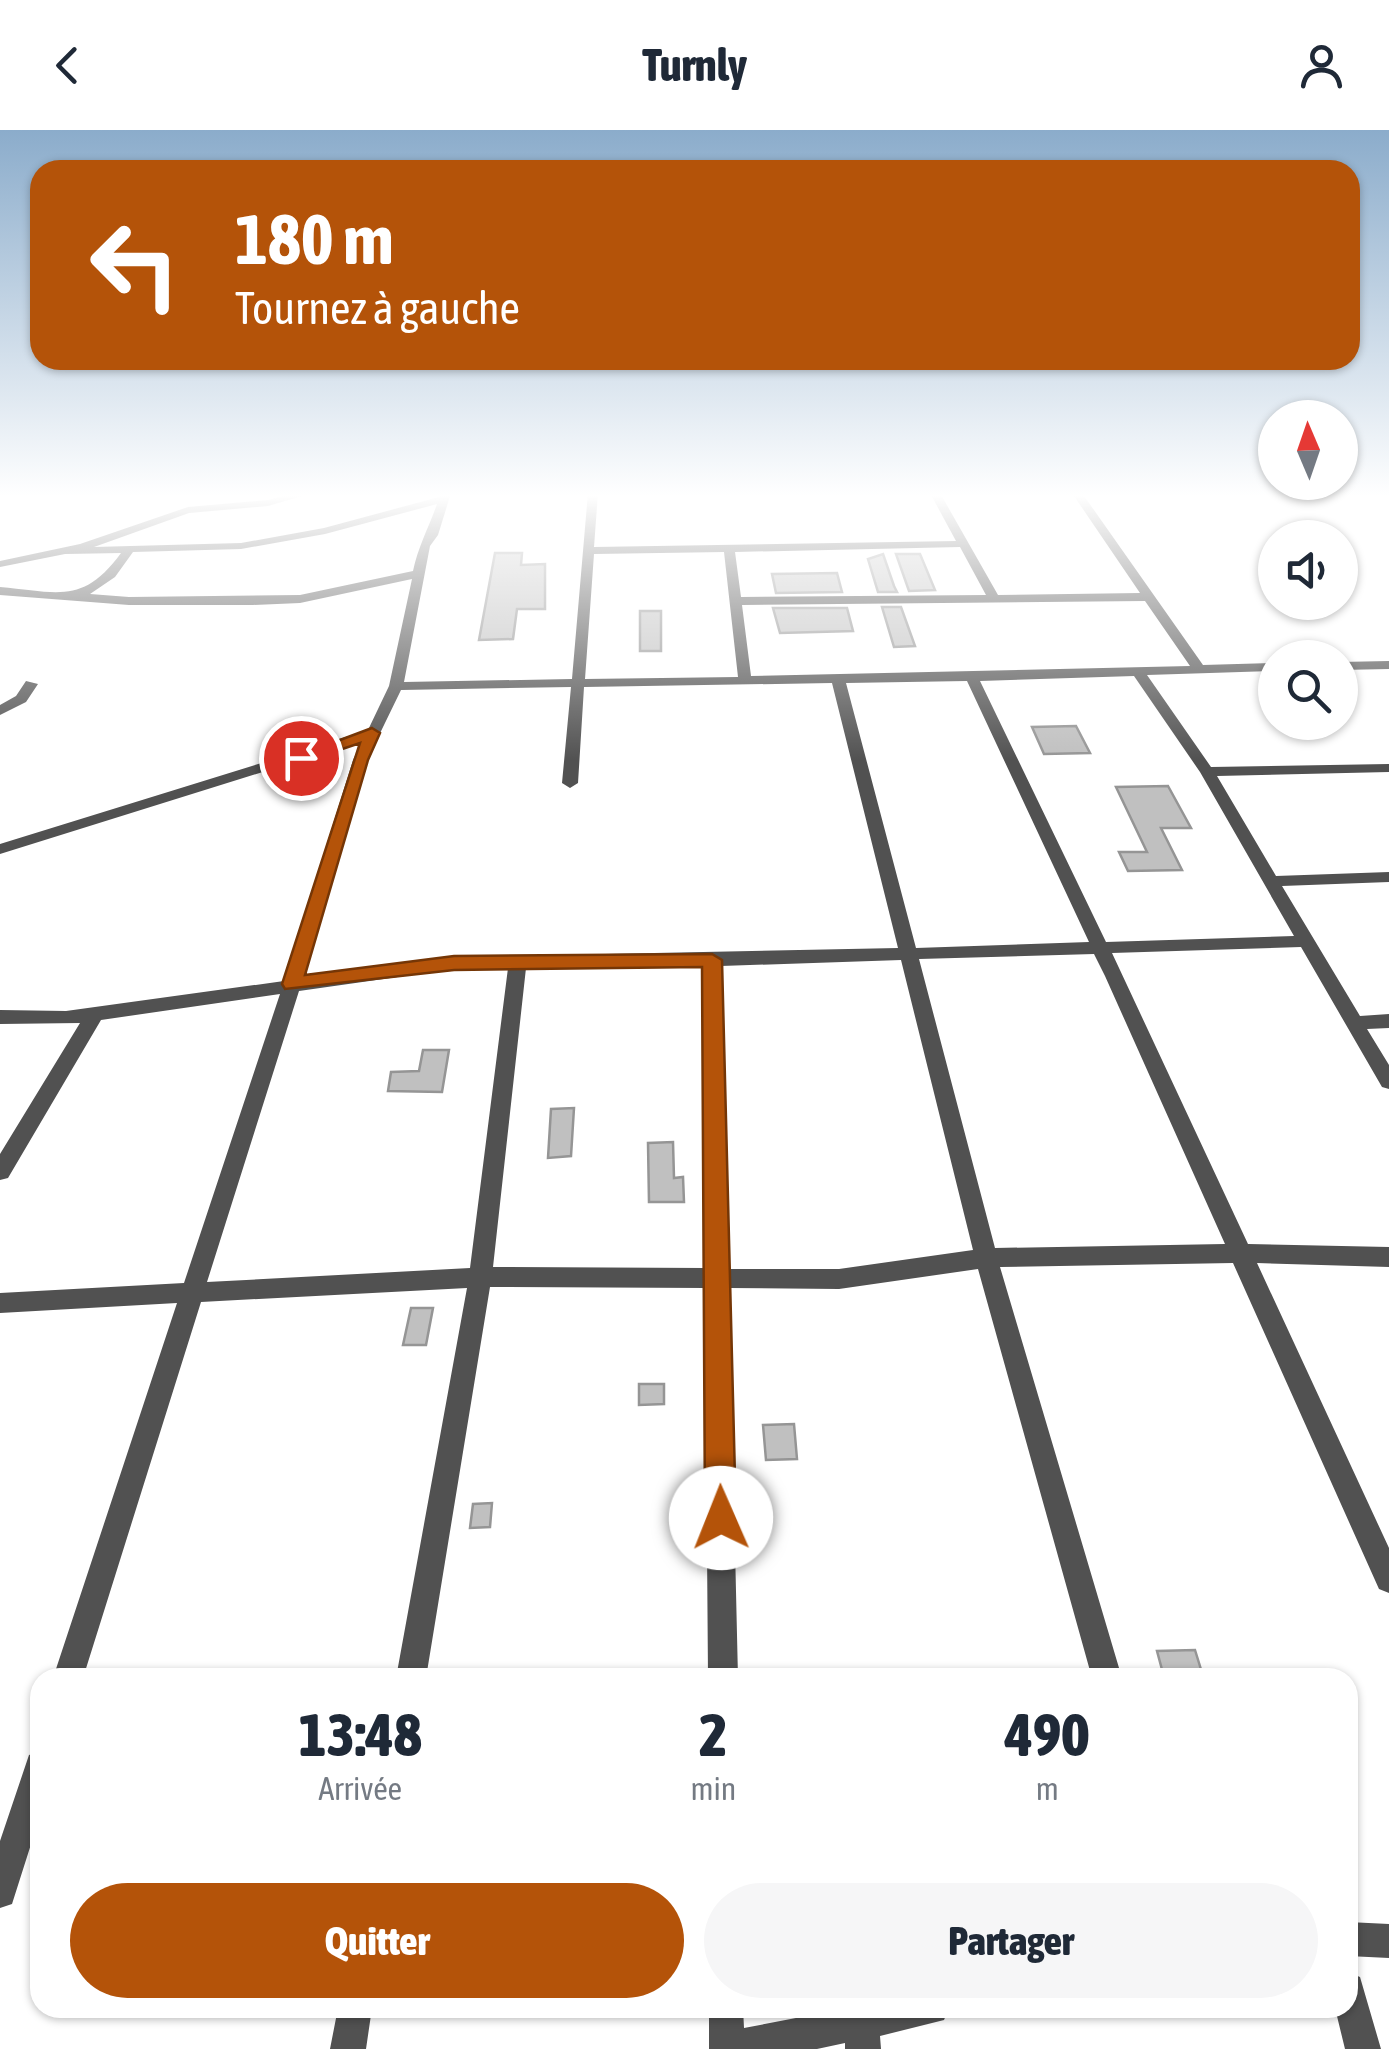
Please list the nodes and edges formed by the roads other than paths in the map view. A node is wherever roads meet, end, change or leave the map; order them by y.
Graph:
1 (101, 583) edge
2 (380, 583) edge
3 (419, 583) edge
4 (586, 583) edge
5 (734, 583) edge
6 (985, 583) edge
7 (1141, 583) edge
8 (0, 590) edge
9 (80, 596) junction
10 (993, 597) junction
11 (1151, 597) junction
12 (736, 601) junction
13 (1389, 665) edge
14 (1358, 666) edge
15 (1258, 667) edge
16 (1198, 668) junction
17 (1139, 673) junction
18 (972, 677) junction
19 (838, 679) junction
20 (745, 681) junction
21 (31, 684) dead end
22 (578, 685) junction
23 (396, 686) junction
24 (0, 711) edge
25 (372, 733) junction
26 (1389, 768) edge
27 (1207, 772) junction
28 (570, 783) dead end
29 (0, 849) edge
30 (1389, 877) edge
31 (1272, 881) junction
32 (1306, 941) junction
33 (1100, 947) junction
34 (910, 952) junction
35 (712, 960) junction
36 (518, 962) junction
37 (292, 984) junction
38 (94, 1014) junction
39 (0, 1017) edge
40 (1389, 1021) edge
41 (1355, 1023) junction
42 (1389, 1082) edge
43 (0, 1172) edge
44 (1240, 1253) junction
45 (1389, 1257) edge
46 (987, 1258) junction
47 (480, 1278) junction
48 (718, 1279) junction
49 (190, 1295) junction
50 (0, 1303) edge
51 (1389, 1579) edge
52 (71, 1668) edge
53 (413, 1668) edge
54 (722, 1668) edge
55 (1104, 1668) edge
56 (30, 1798) edge
57 (0, 1892) edge
58 (1358, 1940) edge
59 (1389, 1940) edge
60 (353, 2018) edge
61 (726, 2018) edge
62 (907, 2018) edge
63 (1355, 2018) edge
64 (863, 2036) edge
65 (348, 2049) edge
66 (728, 2049) edge
67 (1363, 2049) edge

1 - 9 street
2 - 9 street
3 - 23 street
4 - 22 street
5 - 12 street
6 - 10 street
7 - 11 street
8 - 9 street
10 - 11 street
10 - 12 street
11 - 16 street
12 - 20 street
13 - 14 street
15 - 16 street
16 - 17 street
17 - 18 street
17 - 27 street
18 - 19 street
18 - 33 street
19 - 20 street
19 - 34 street
20 - 22 street
21 - 24 street
22 - 23 street
22 - 28 street
23 - 25 street
25 - 29 street
25 - 37 street
26 - 27 street
27 - 31 street
30 - 31 street
31 - 32 street
32 - 33 street
32 - 41 street
33 - 34 street
33 - 44 street
34 - 35 street
34 - 46 street
35 - 36 street
35 - 48 street
36 - 37 street
36 - 47 street
37 - 38 street
37 - 49 street
38 - 39 street
38 - 43 street
40 - 41 street
41 - 42 street
44 - 45 street
44 - 46 street
44 - 51 street
46 - 48 street
46 - 55 street
47 - 48 street
47 - 49 street
47 - 53 street
48 - 54 street
49 - 50 street
49 - 52 street
56 - 57 street
58 - 59 street
60 - 65 street
61 - 66 street
62 - 64 street
63 - 67 street
64 - 66 street

